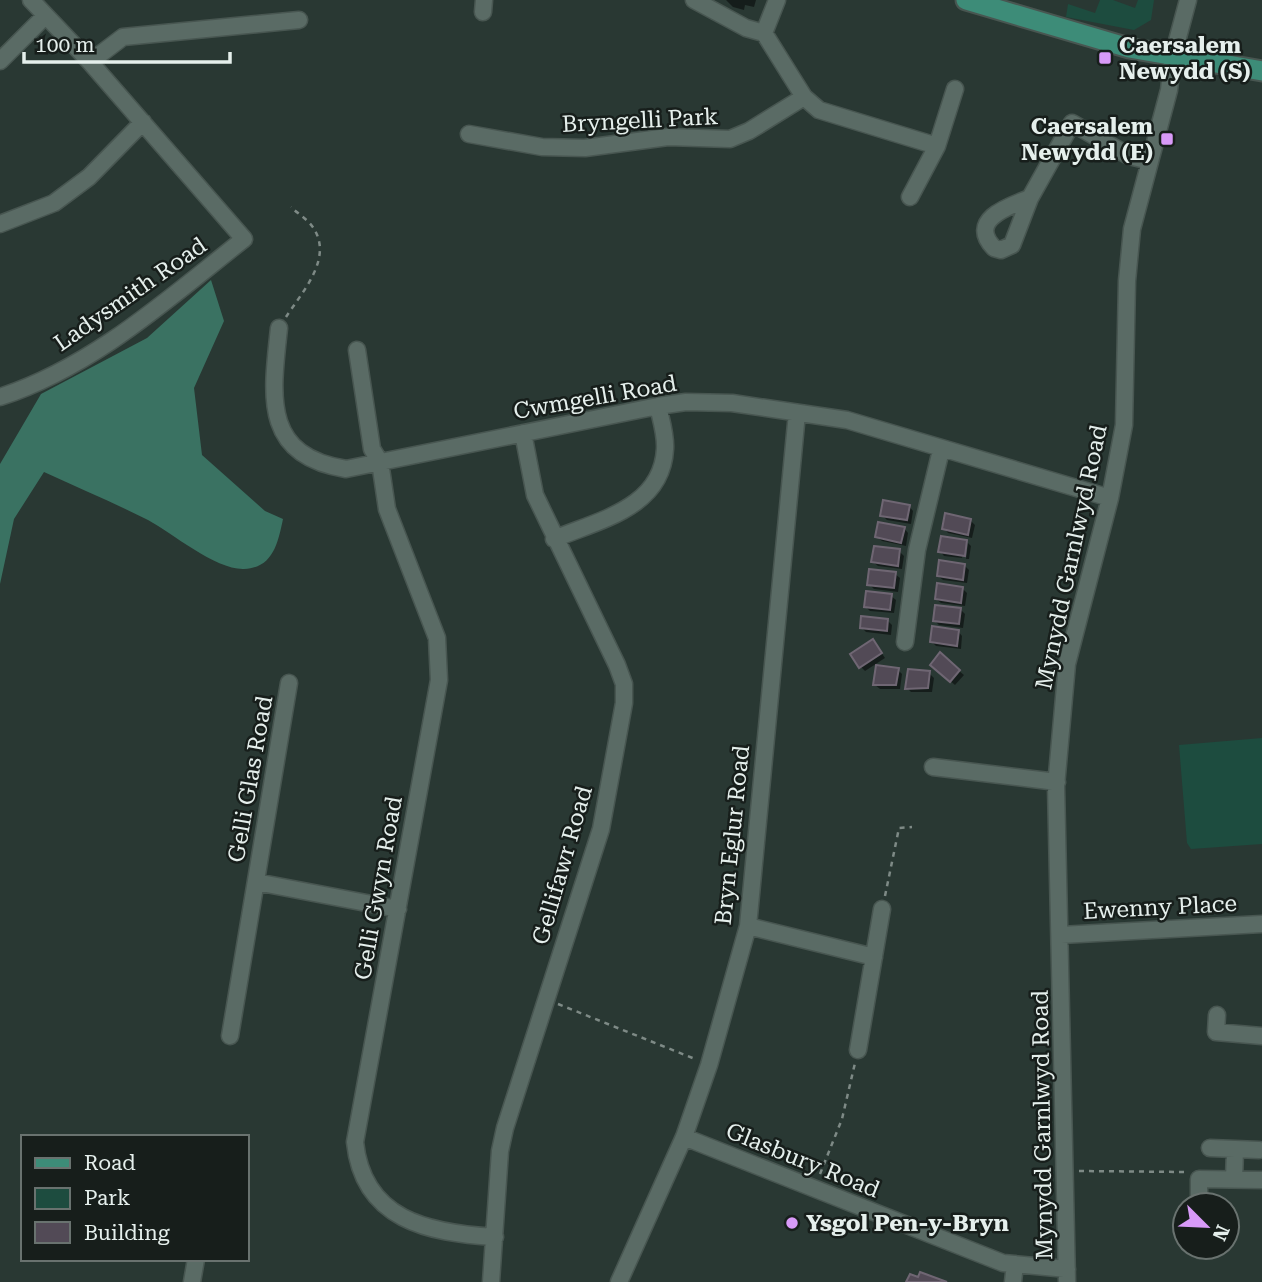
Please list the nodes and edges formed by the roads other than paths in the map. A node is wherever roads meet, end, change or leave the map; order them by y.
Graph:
1 (31, 0) edge
2 (694, 0) edge
3 (777, 0) edge
4 (965, 0) edge
5 (1188, 0) edge
6 (44, 17) junction
7 (299, 20) dead end
8 (764, 33) junction
9 (1173, 56) junction
10 (0, 61) edge
11 (90, 62) junction
12 (1262, 71) edge
13 (955, 89) dead end
14 (804, 97) junction
15 (143, 122) junction
16 (469, 134) dead end
17 (937, 146) junction
18 (1150, 161) junction
19 (910, 197) dead end
20 (1030, 198) dead end
21 (0, 224) edge
22 (279, 328) road end
23 (358, 350) dead end
24 (0, 397) edge
25 (658, 406) junction
26 (797, 413) junction
27 (523, 433) junction
28 (941, 450) junction
29 (380, 462) junction
30 (1110, 498) junction
31 (554, 539) junction
32 (905, 642) dead end
33 (289, 683) dead end
34 (933, 767) dead end
35 (1058, 782) junction
36 (256, 882) junction
37 (398, 909) junction
38 (882, 909) road end
39 (1262, 924) edge
40 (748, 926) junction
41 (1061, 935) junction
42 (874, 957) junction
43 (1217, 1015) dead end
44 (230, 1036) dead end
45 (1262, 1036) edge
46 (858, 1050) road end
47 (684, 1137) junction
48 (1210, 1148) dead end
49 (1235, 1149) junction
50 (1259, 1150) dead end
51 (1234, 1180) junction
52 (1262, 1180) edge
53 (1199, 1191) edge
54 (495, 1237) junction
55 (196, 1261) edge
56 (1015, 1264) junction
57 (1067, 1275) edge
58 (192, 1282) edge
59 (491, 1282) edge
60 (619, 1282) edge
61 (1013, 1282) edge

1 - 6 street
2 - 8 street
3 - 8 street
4 - 9 main road
5 - 9 street, Mynydd Garnlwyd Road
6 - 10 street
6 - 11 street
7 - 11 street
8 - 14 street
9 - 12 main road
9 - 18 street, Mynydd Garnlwyd Road
11 - 15 street
13 - 17 street
14 - 16 street, Bryngelli Park
14 - 17 street
15 - 21 street
15 - 24 street, Ladysmith Road
17 - 19 street
18 - 20 street
18 - 30 street, Mynydd Garnlwyd Road
22 - 29 street, Cwmgelli Road
23 - 29 street, Gelli Gwyn Road
25 - 26 street, Cwmgelli Road
25 - 27 street, Cwmgelli Road
25 - 31 street
26 - 28 street, Cwmgelli Road
26 - 40 street, Bryn Eglur Road
27 - 29 street, Cwmgelli Road
27 - 31 street, Gellifawr Road
28 - 30 street, Cwmgelli Road
28 - 32 street
29 - 37 street, Gelli Gwyn Road
30 - 35 street, Mynydd Garnlwyd Road
31 - 54 street, Gellifawr Road
33 - 36 street, Gelli Glas Road
34 - 35 street
35 - 41 street, Mynydd Garnlwyd Road
36 - 37 street, Gelli Glas Road
36 - 44 street, Gelli Glas Road
37 - 54 street, Gelli Gwyn Road
38 - 42 street
39 - 41 street, Ewenny Place
40 - 42 street
40 - 47 street, Bryn Eglur Road
41 - 57 street, Mynydd Garnlwyd Road
42 - 46 street
43 - 45 street
47 - 56 street, Glasbury Road
47 - 60 street, Bryn Eglur Road
48 - 49 street
49 - 50 street
49 - 51 street
51 - 52 street
51 - 53 street
54 - 59 street, Gellifawr Road
55 - 58 street
56 - 57 street, Glasbury Road
56 - 61 street

